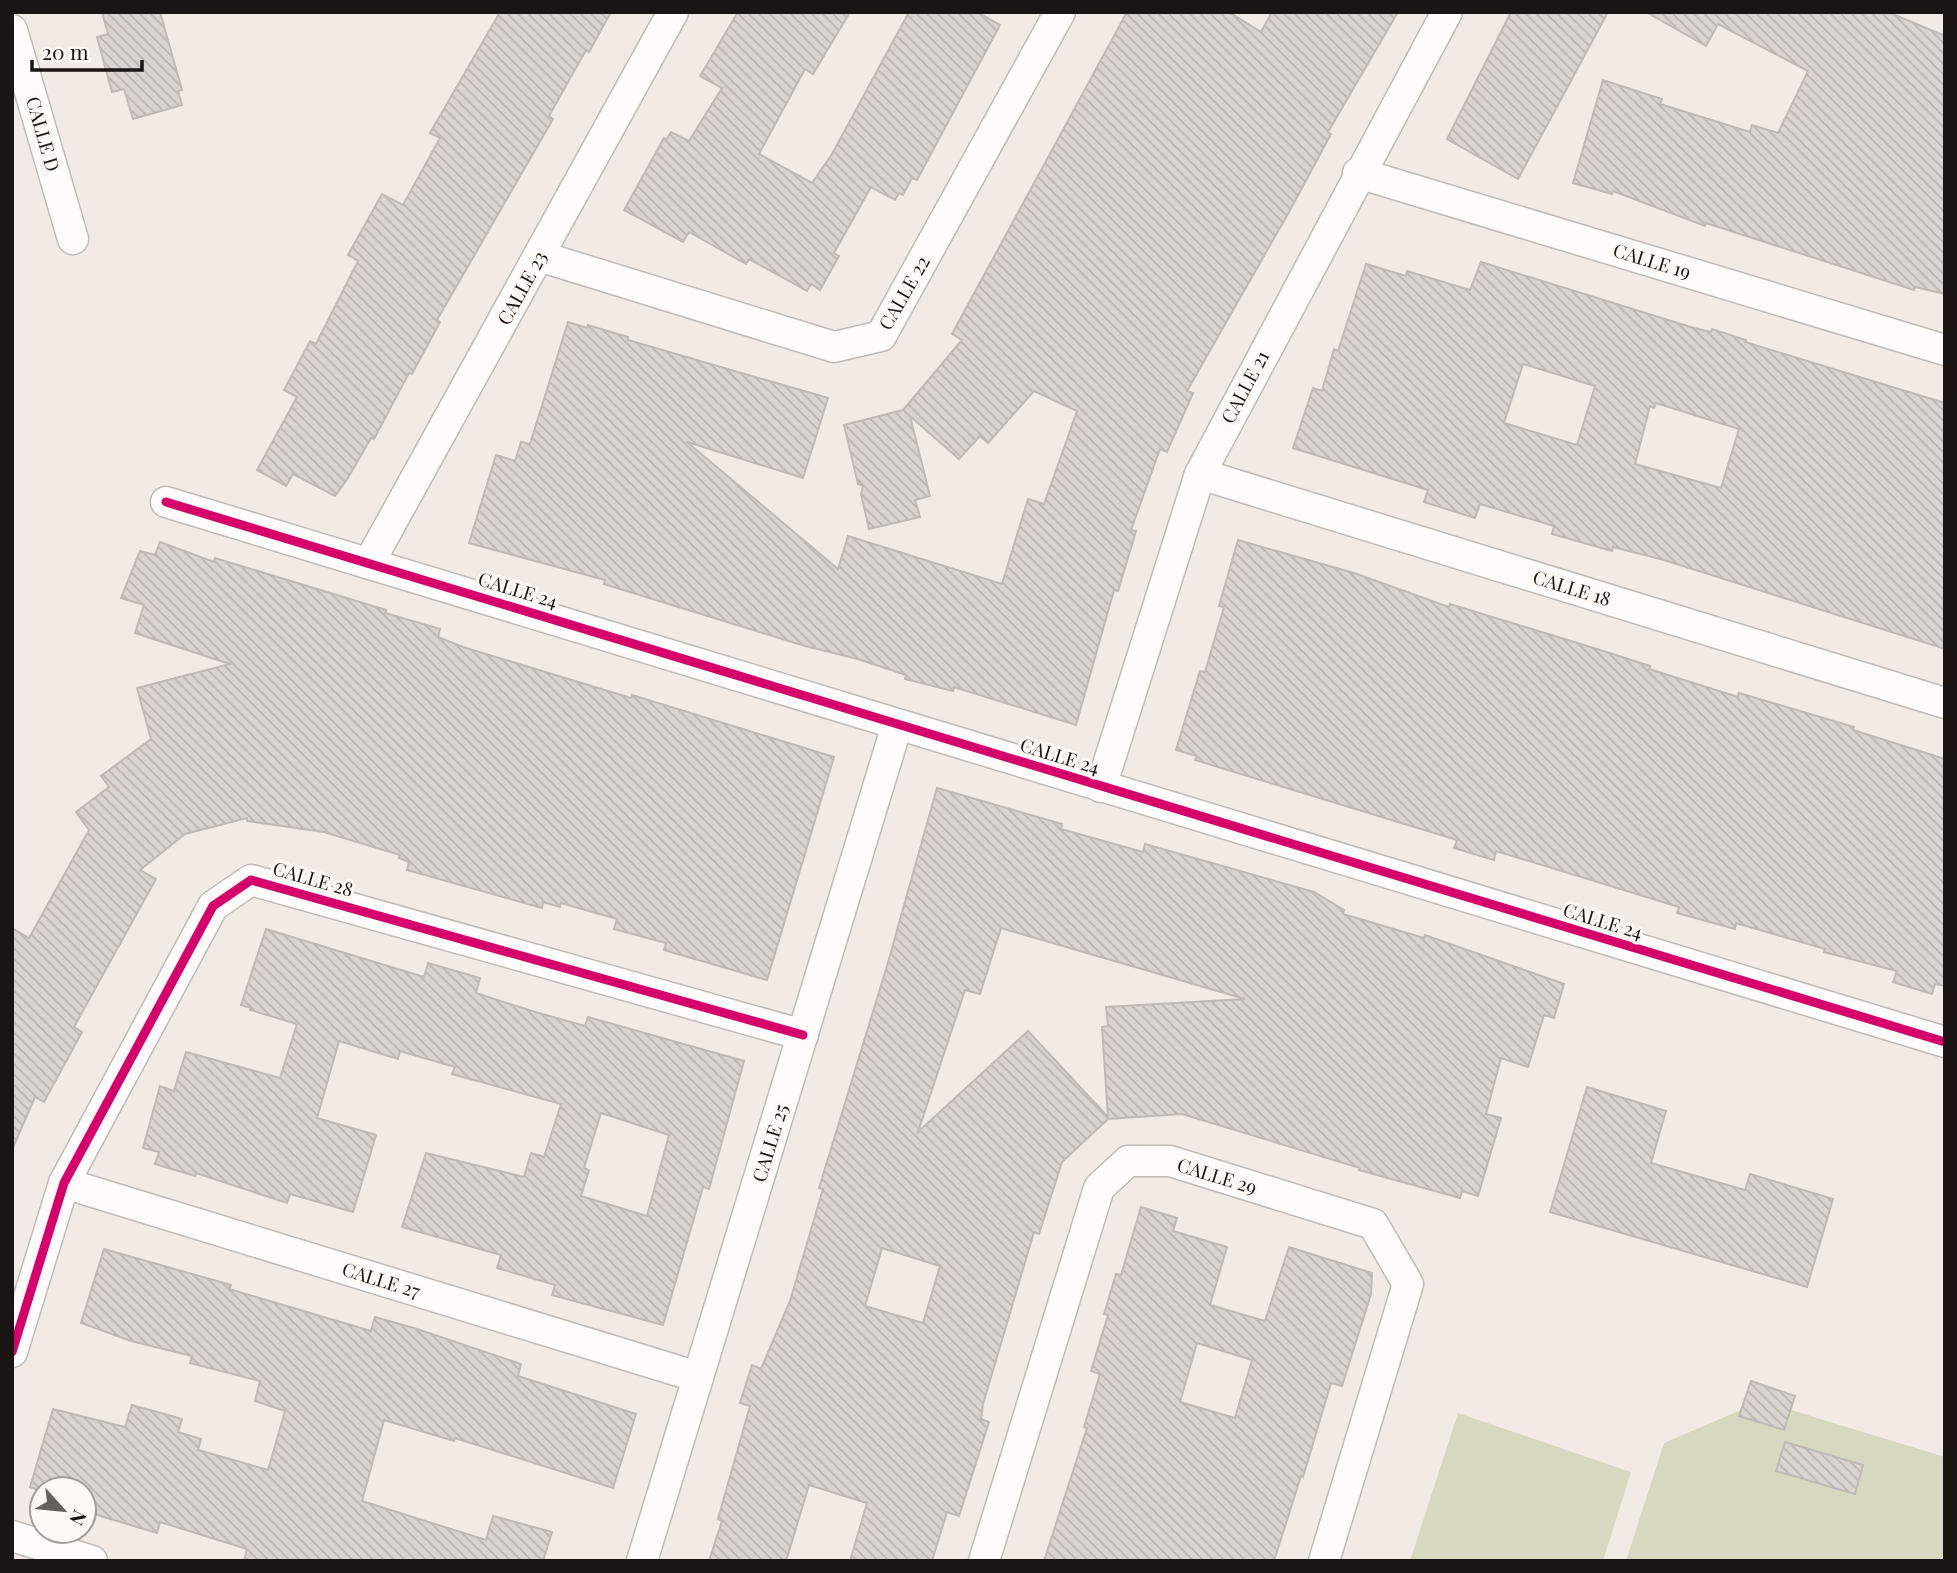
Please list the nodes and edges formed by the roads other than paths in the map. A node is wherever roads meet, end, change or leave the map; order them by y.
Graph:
1 (673, 12) edge
2 (1060, 12) edge
3 (1447, 12) edge
4 (12, 30) edge
5 (1359, 173) junction
6 (73, 239) dead end
7 (539, 256) junction
8 (1945, 350) edge
9 (1200, 474) junction
10 (166, 502) dead end
11 (369, 563) junction
12 (1945, 703) edge
13 (897, 724) junction
14 (1101, 786) junction
15 (803, 1035) junction
16 (1945, 1042) edge
17 (64, 1184) junction
18 (12, 1352) edge
19 (698, 1377) junction
20 (12, 1536) edge
21 (92, 1561) edge
22 (642, 1561) edge
23 (984, 1561) edge
24 (1324, 1561) edge

1 - 7 street, CALLE 23
2 - 7 street, CALLE 22
3 - 5 street, CALLE 21
4 - 6 street, CALLE D
5 - 8 street, CALLE 19
5 - 9 street, CALLE 21
7 - 11 street, CALLE 23
9 - 12 street, CALLE 18
9 - 14 street, CALLE 21
10 - 11 street, CALLE 24
11 - 13 street, CALLE 24
13 - 14 street, CALLE 24
13 - 15 street, CALLE 25
14 - 16 street, CALLE 24
15 - 17 street, CALLE 28
15 - 19 street, CALLE 25
17 - 18 street, CALLE 28
17 - 19 street, CALLE 27
19 - 22 street, CALLE 25
20 - 21 street
23 - 24 street, CALLE 29

